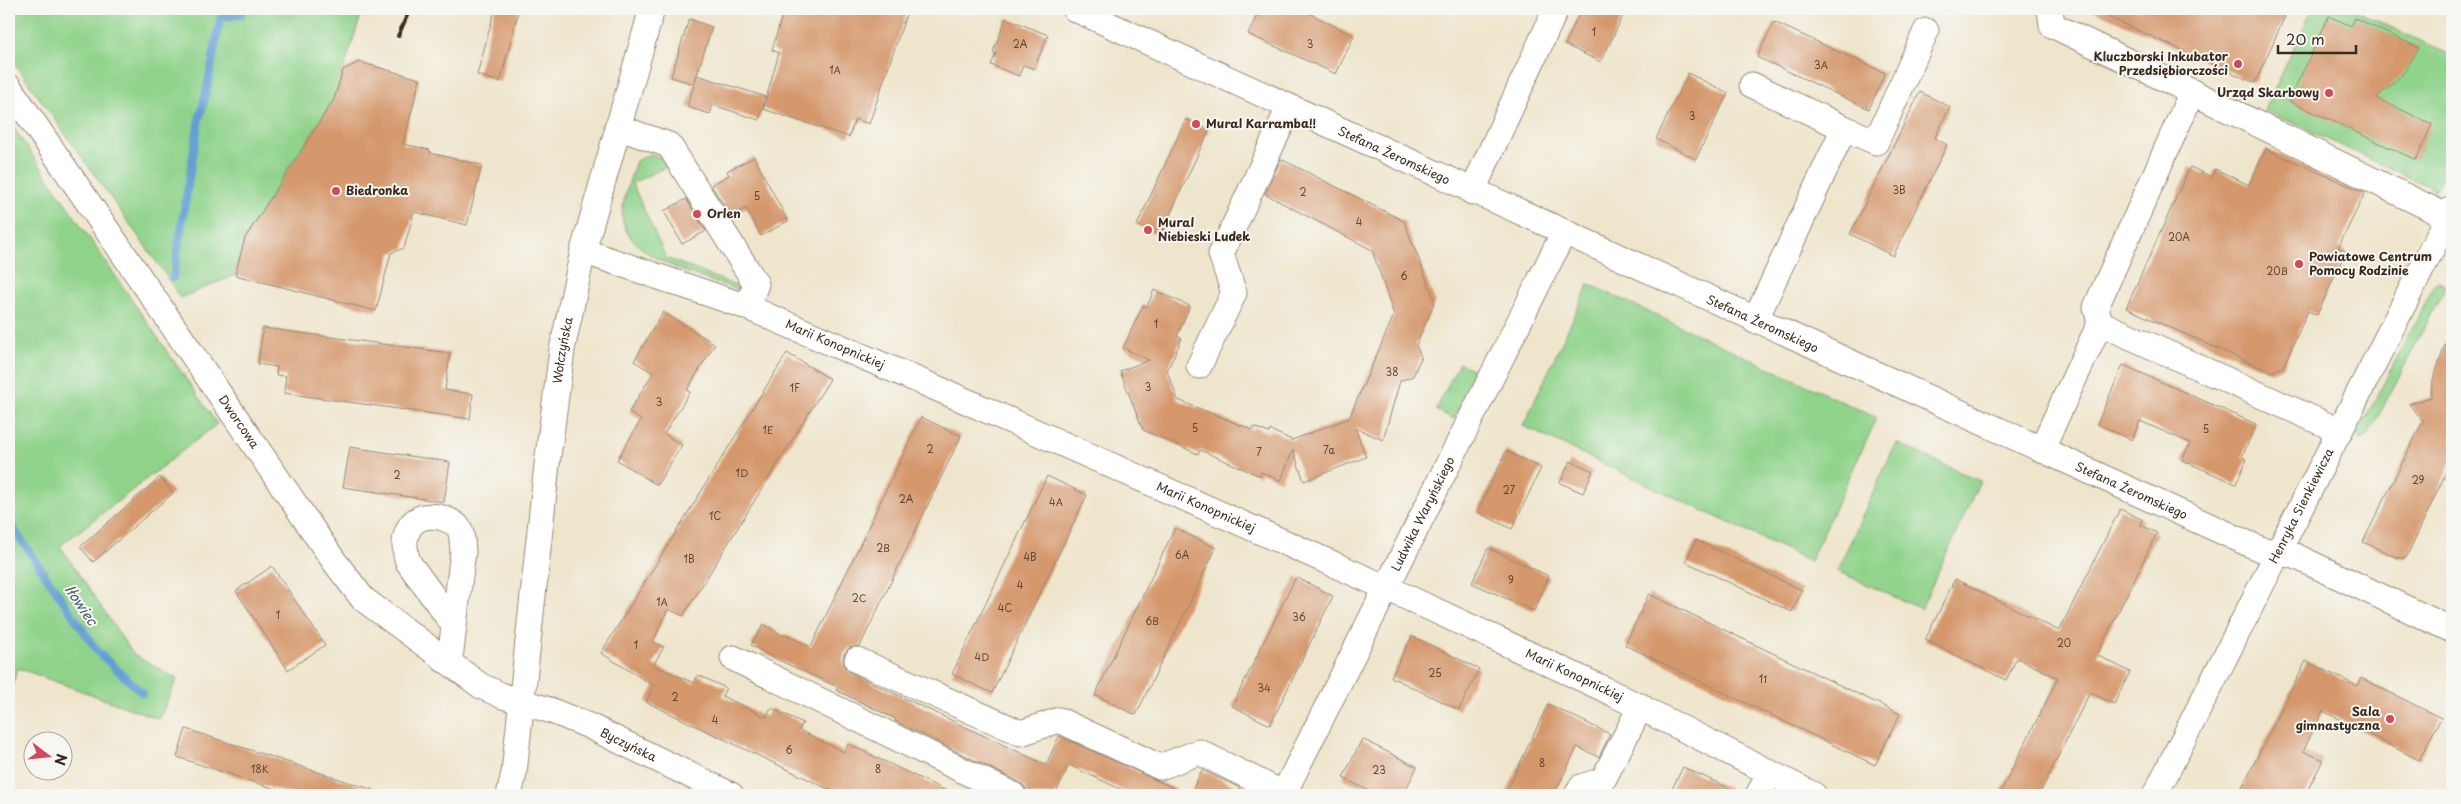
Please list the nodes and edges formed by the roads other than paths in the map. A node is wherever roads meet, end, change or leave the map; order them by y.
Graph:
1 (652, 9) edge
2 (1075, 9) edge
3 (1556, 9) edge
4 (2050, 9) edge
5 (1926, 31) dead end
6 (1752, 85) dead end
7 (9, 87) edge
8 (2192, 92) junction
9 (1290, 108) junction
10 (617, 126) junction
11 (1844, 128) junction
12 (1472, 192) junction
13 (2450, 213) edge
14 (1563, 234) junction
15 (583, 251) junction
16 (747, 307) junction
17 (1755, 321) junction
18 (2100, 323) junction
19 (1199, 366) dead end
20 (2340, 431) junction
21 (2041, 450) junction
22 (2278, 552) junction
23 (1387, 588) junction
24 (453, 624) dead end
25 (2452, 630) edge
26 (733, 658) dead end
27 (444, 660) junction
28 (857, 660) dead end
29 (523, 702) junction
30 (1641, 706) junction
31 (1770, 773) junction
32 (1284, 794) edge
33 (509, 795) edge
34 (731, 795) edge
35 (1013, 795) edge
36 (1577, 795) edge
37 (1758, 795) edge
38 (1814, 795) edge
39 (2155, 795) edge

1 - 10 street, Wołczyńska
2 - 9 street, Stefana Żeromskiego
3 - 12 street
4 - 8 street, Henryka Sienkiewicza
5 - 11 street
6 - 11 street
7 - 27 street, Dworcowa
8 - 13 street, Henryka Sienkiewicza
8 - 18 street
9 - 12 street, Stefana Żeromskiego
9 - 19 street
10 - 15 street, Wołczyńska
10 - 16 street
11 - 17 street
12 - 14 street, Stefana Żeromskiego
13 - 20 street, Henryka Sienkiewicza
14 - 17 street, Stefana Żeromskiego
14 - 23 street, Ludwika Waryńskiego
15 - 16 street, Marii Konopnickiej
15 - 29 street, Wołczyńska
16 - 23 street, Marii Konopnickiej
17 - 21 street, Stefana Żeromskiego
18 - 20 street
18 - 21 street
20 - 22 street, Henryka Sienkiewicza
21 - 22 street, Stefana Żeromskiego
22 - 25 street, Stefana Żeromskiego
22 - 39 street, Henryka Sienkiewicza
23 - 30 street, Marii Konopnickiej
23 - 32 street, Ludwika Waryńskiego
24 - 27 street
26 - 35 street
27 - 29 street, Dworcowa
28 - 32 street
29 - 33 street, Wołczyńska
29 - 34 street, Byczyńska
30 - 31 street, Marii Konopnickiej
30 - 36 street
31 - 37 street
31 - 38 street, Marii Konopnickiej

